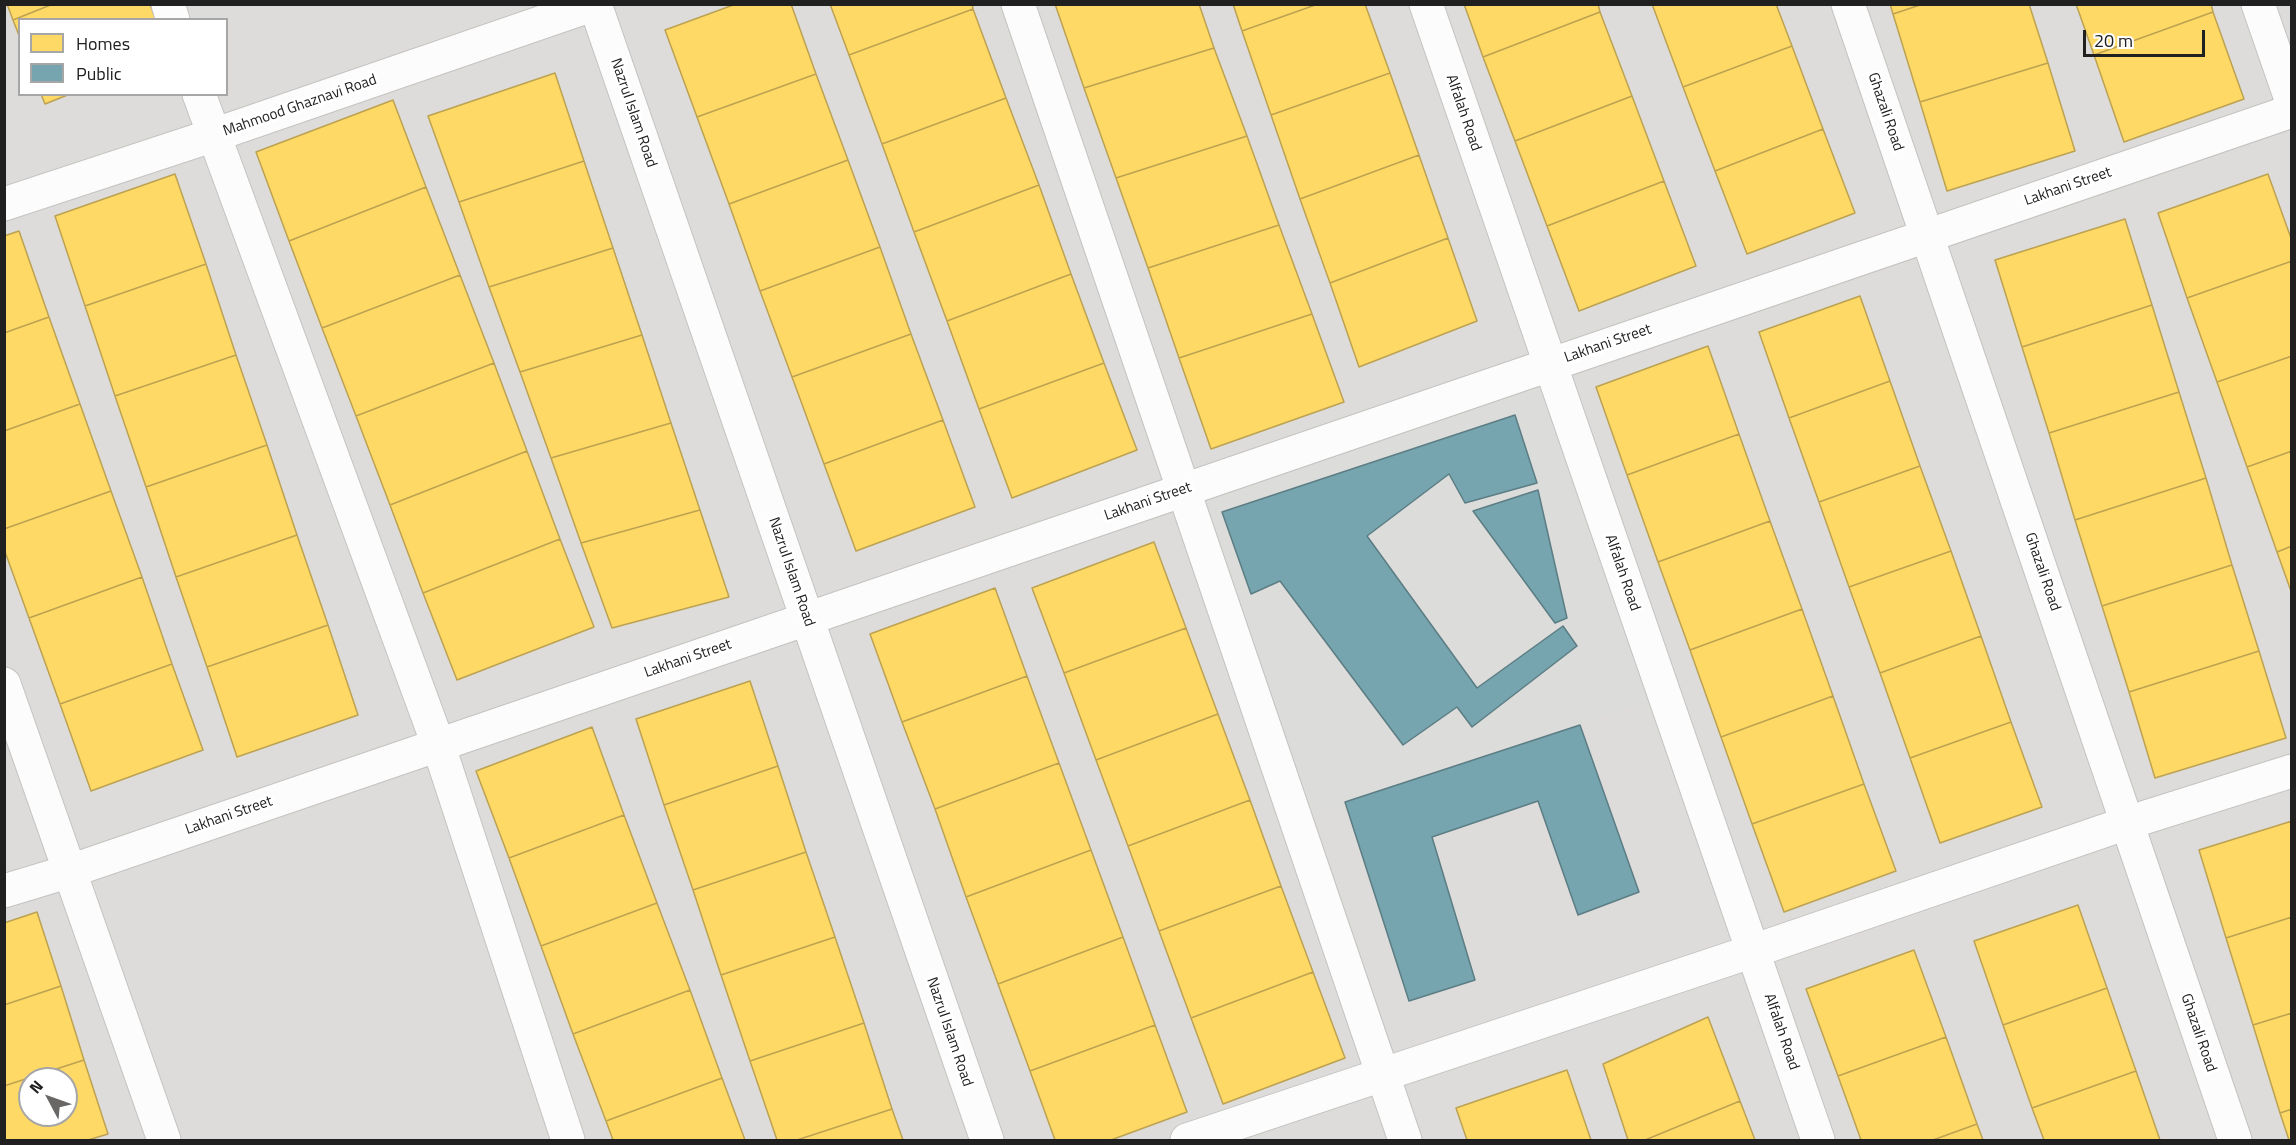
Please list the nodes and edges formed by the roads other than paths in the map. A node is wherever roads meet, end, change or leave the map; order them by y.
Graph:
1 (595, 4) edge
2 (1018, 4) edge
3 (1426, 4) edge
4 (1848, 4) edge
5 (2258, 4) edge
6 (201, 96) edge
7 (2292, 102) edge
8 (2292, 111) edge
9 (214, 135) junction
10 (4, 204) edge
11 (1927, 235) junction
12 (1550, 364) junction
13 (1184, 490) junction
14 (807, 618) junction
15 (4, 684) edge
16 (438, 744) junction
17 (2292, 771) edge
18 (2127, 823) junction
19 (70, 871) junction
20 (4, 891) edge
21 (1753, 951) junction
22 (1383, 1074) junction
23 (164, 1140) edge
24 (568, 1140) edge
25 (987, 1140) edge
26 (1187, 1140) edge
27 (1405, 1140) edge
28 (1818, 1140) edge
29 (2235, 1140) edge

1 - 9 street, Mahmood Ghaznavi Road
1 - 14 street, Nazrul Islam Road
2 - 13 street
3 - 12 street, Alfalah Road
4 - 11 street, Ghazali Road
5 - 7 street
6 - 9 street
8 - 11 street, Lakhani Street
9 - 10 street, Mahmood Ghaznavi Road
9 - 16 street
11 - 12 street, Lakhani Street
11 - 18 street, Ghazali Road
12 - 13 street, Lakhani Street
12 - 21 street, Alfalah Road
13 - 14 street, Lakhani Street
13 - 22 street
14 - 16 street, Lakhani Street
14 - 25 street, Nazrul Islam Road
15 - 19 street
16 - 19 street, Lakhani Street
16 - 24 street
17 - 18 street
18 - 21 street
18 - 29 street, Ghazali Road
19 - 20 street, Lakhani Street
19 - 23 street
21 - 22 street
21 - 28 street, Alfalah Road
22 - 26 street
22 - 27 street

